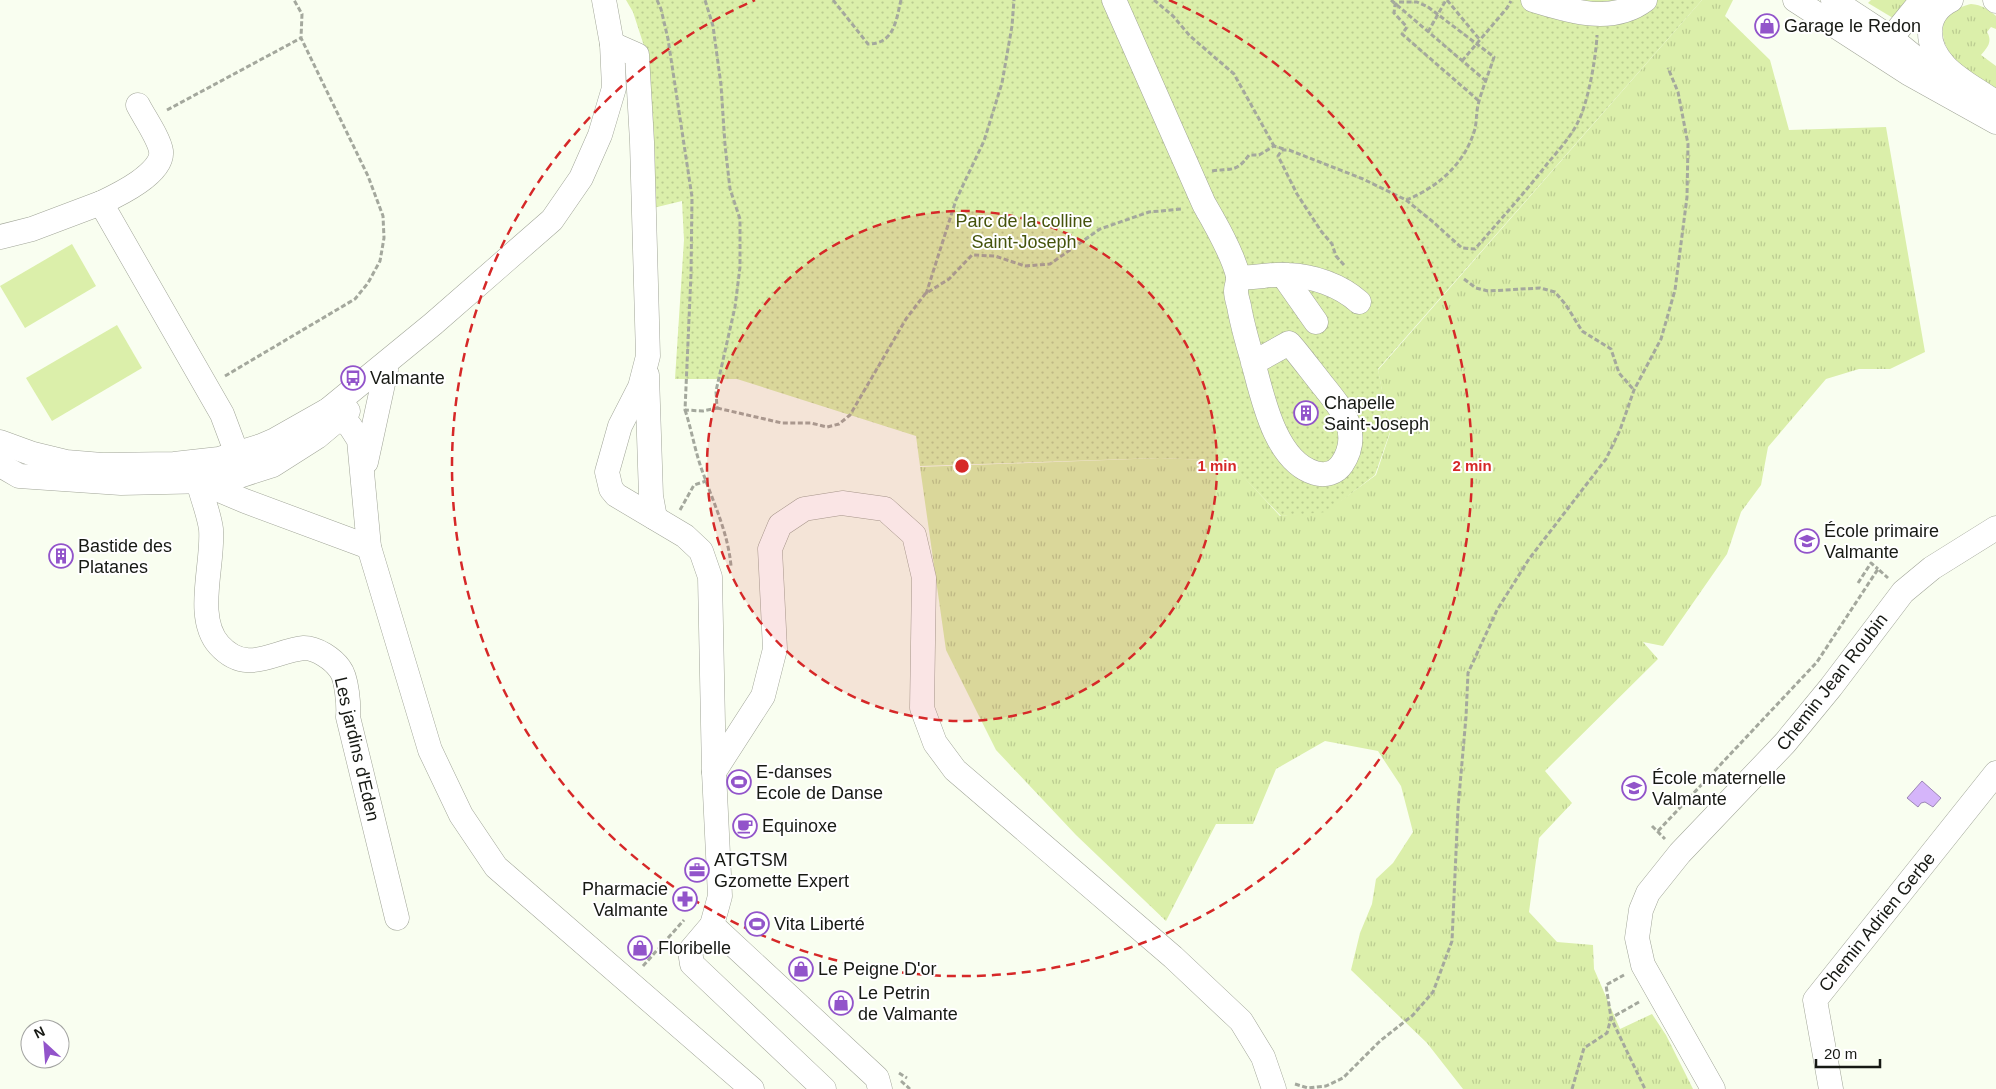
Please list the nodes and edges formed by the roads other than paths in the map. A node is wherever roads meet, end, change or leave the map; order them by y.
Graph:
1 (604, 0) edge
2 (1114, 0) edge
3 (1533, 0) edge
4 (1645, 0) edge
5 (1795, 0) edge
6 (1922, 0) edge
7 (1951, 0) edge
8 (1848, 11) edge
9 (612, 44) junction
10 (1882, 44) junction
11 (142, 113) road end
12 (1992, 114) edge
13 (102, 203) junction
14 (0, 237) edge
15 (1283, 275) junction
16 (1238, 277) junction
17 (1359, 302) dead end
18 (1316, 322) dead end
19 (402, 350) junction
20 (646, 361) junction
21 (1253, 363) junction
22 (386, 370) junction
23 (335, 414) junction
24 (0, 443) edge
25 (238, 465) junction
26 (6, 475) edge
27 (363, 478) junction
28 (198, 482) junction
29 (245, 501) junction
30 (667, 516) junction
31 (1996, 528) edge
32 (368, 547) junction
33 (714, 772) junction
34 (1996, 773) edge
35 (397, 918) dead end
36 (712, 926) junction
37 (1272, 1083) edge
38 (873, 1085) edge
39 (752, 1089) edge
40 (824, 1089) edge
41 (1713, 1089) edge
42 (1831, 1089) edge

1 - 9 street
2 - 16 street
3 - 4 street
5 - 8 street
6 - 10 street
7 - 12 street
8 - 10 street
9 - 19 street
9 - 20 street
10 - 12 street
11 - 13 street
13 - 14 street
13 - 25 street
15 - 16 street
15 - 17 street
15 - 18 street
16 - 21 street
19 - 22 street
19 - 23 street
20 - 30 street
20 - 30 street
21 - 21 street
22 - 23 street
22 - 27 street
23 - 25 street
23 - 25 street
23 - 27 street
24 - 25 street
24 - 26 street
25 - 28 street
25 - 29 street
26 - 28 street
27 - 32 street
28 - 29 street
28 - 35 street, Les jardins d'Eden
29 - 32 street
30 - 33 street
31 - 41 street, Chemin Jean Roubin
32 - 39 street
33 - 36 street
33 - 37 street
34 - 42 street, Chemin Adrien Gerbe
36 - 38 street
36 - 40 street

